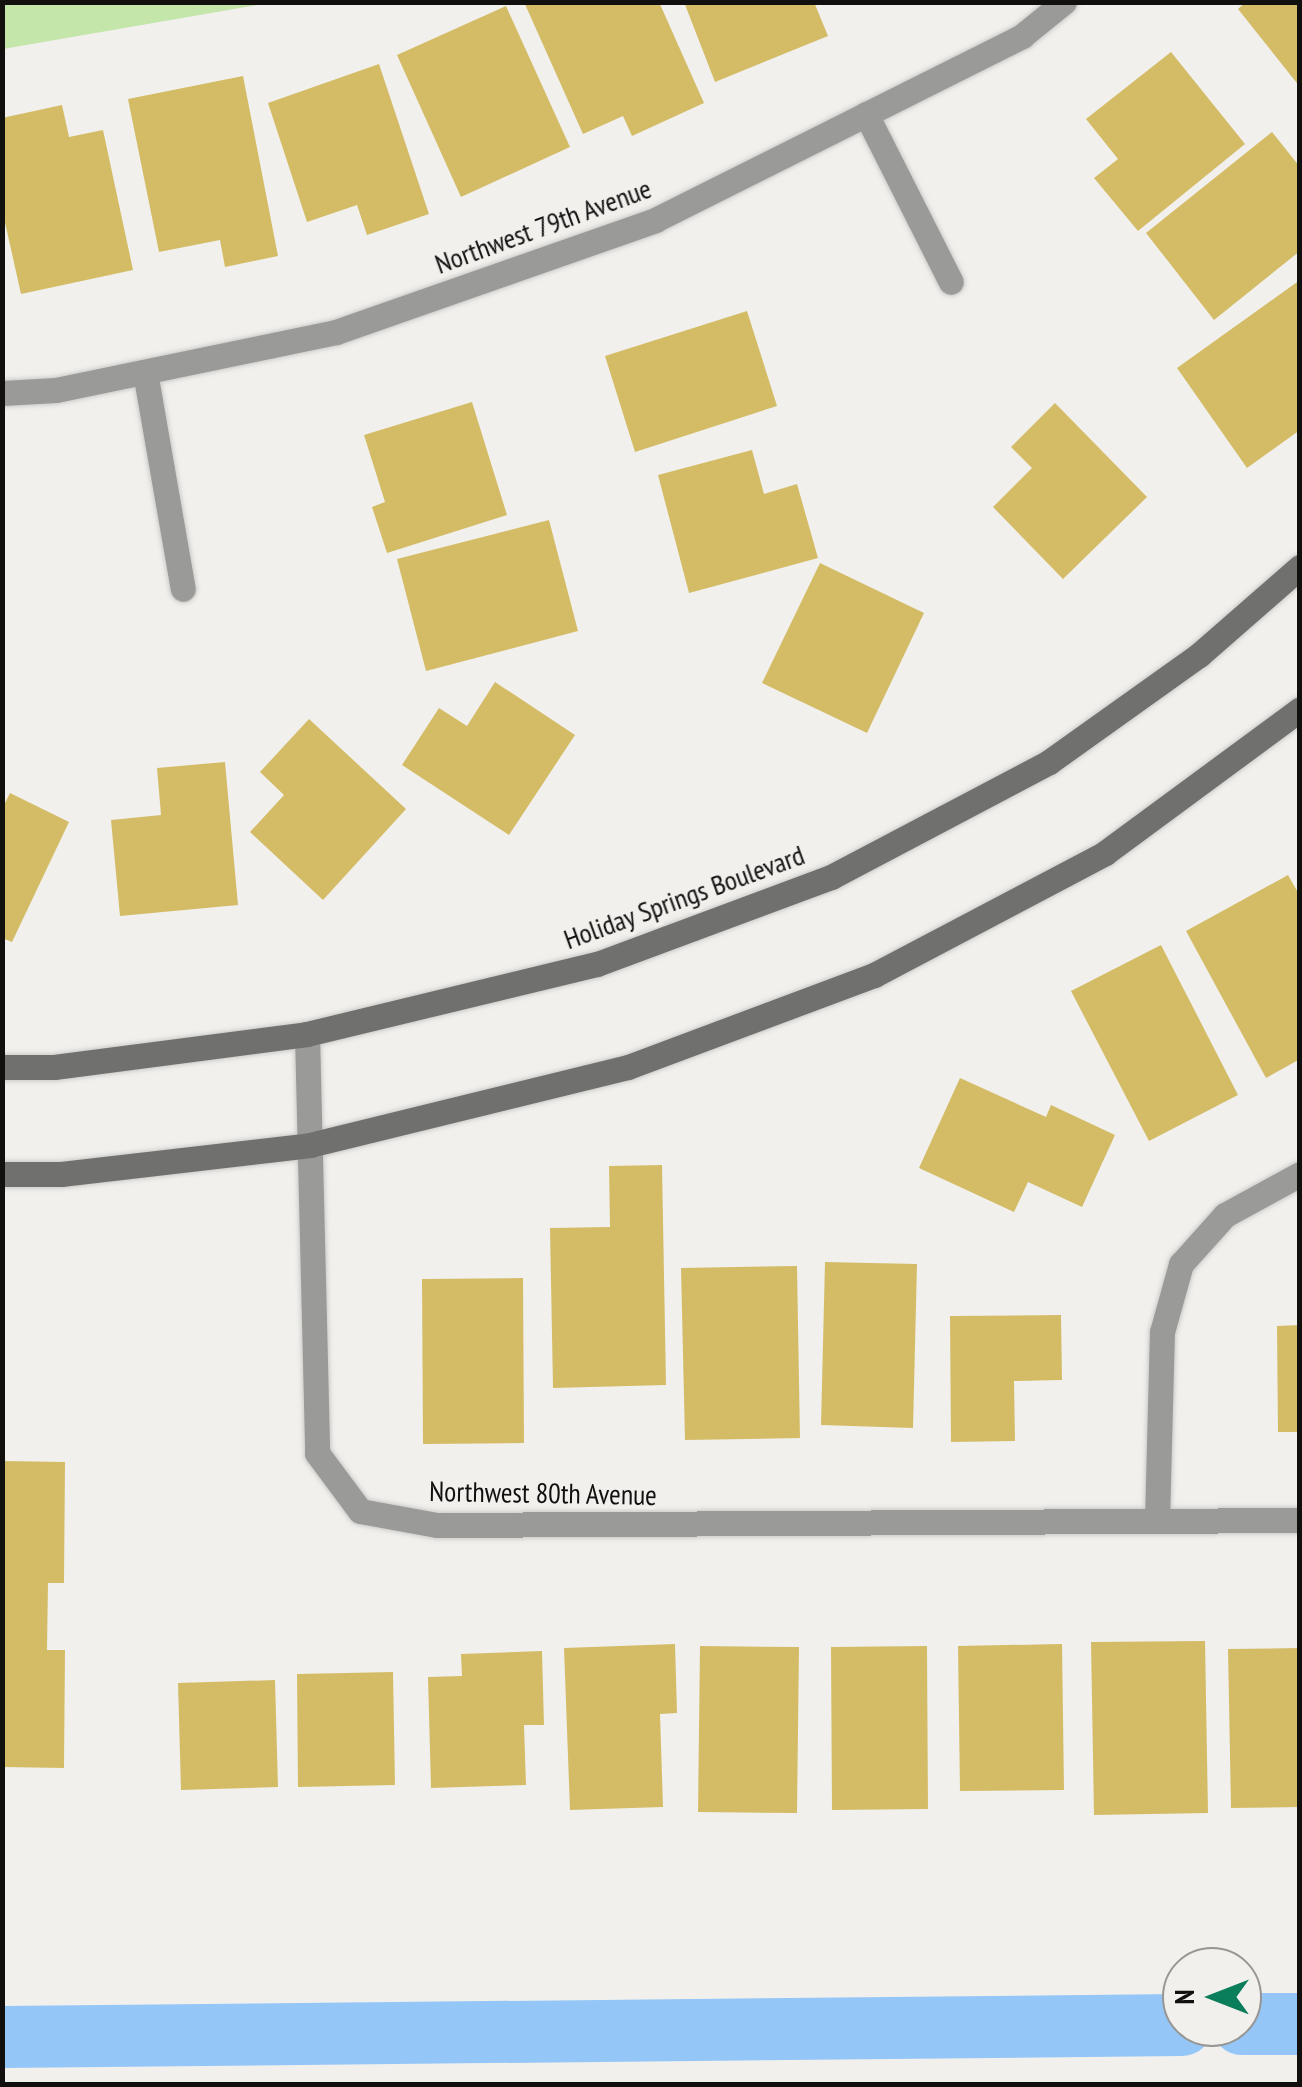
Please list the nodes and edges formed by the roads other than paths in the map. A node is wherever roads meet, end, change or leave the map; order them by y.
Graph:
1 (1064, 2) edge
2 (866, 114) junction
3 (951, 282) dead end
4 (145, 372) junction
5 (2, 393) edge
6 (1300, 567) edge
7 (184, 589) dead end
8 (1300, 709) edge
9 (307, 1034) junction
10 (2, 1067) edge
11 (310, 1145) junction
12 (2, 1174) edge
13 (1300, 1174) edge
14 (1300, 1520) edge
15 (1157, 1521) junction

1 - 2 street, Northwest 79th Avenue
2 - 3 street
2 - 4 street, Northwest 79th Avenue
4 - 5 street, Northwest 79th Avenue
4 - 7 street
6 - 9 street, Holiday Springs Boulevard
8 - 11 street
9 - 10 street, Holiday Springs Boulevard
9 - 11 street, Northwest 80th Avenue
11 - 12 street
11 - 15 street, Northwest 80th Avenue
13 - 15 street
14 - 15 street, Northwest 80th Avenue

